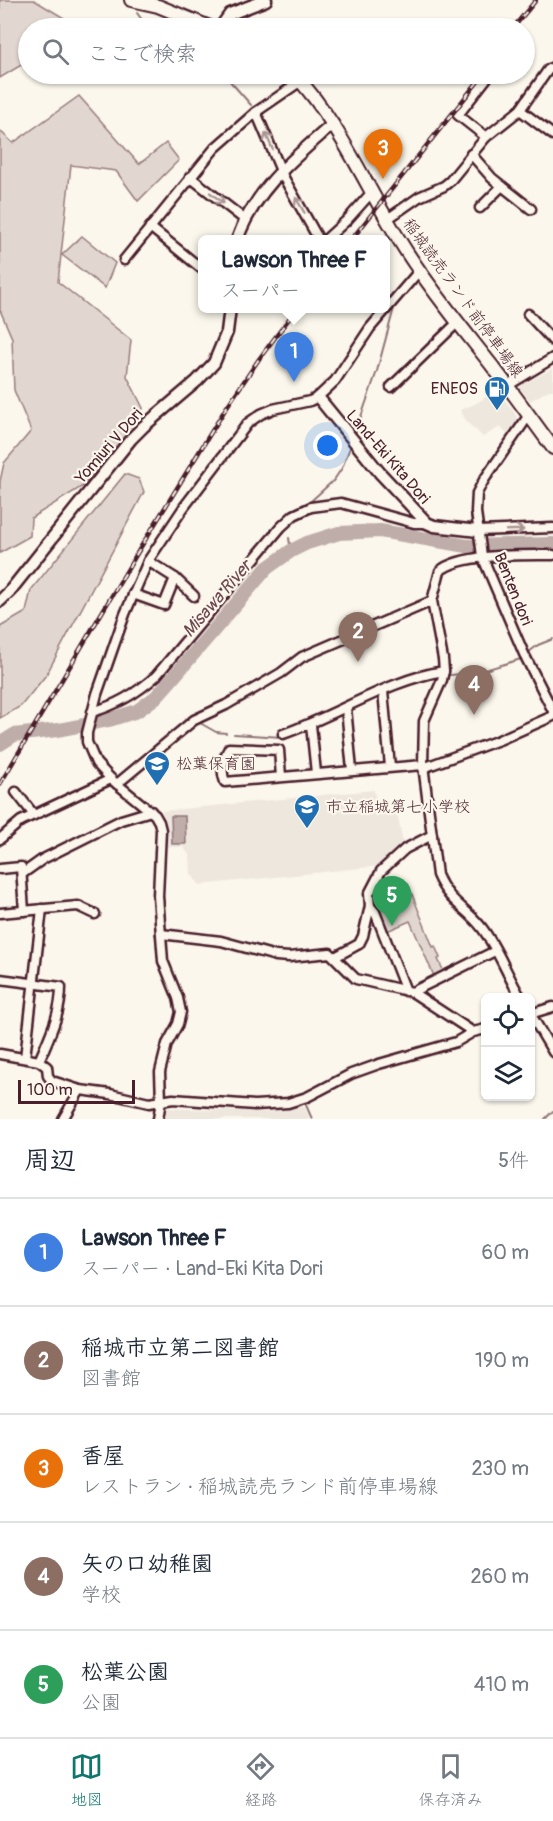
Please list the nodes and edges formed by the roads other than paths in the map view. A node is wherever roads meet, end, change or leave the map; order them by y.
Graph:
1 (131, 0) edge
2 (266, 0) edge
3 (187, 18) edge
4 (226, 18) edge
5 (553, 67) edge
6 (290, 84) edge
7 (303, 84) edge
8 (482, 84) edge
9 (520, 110) junction
10 (256, 112) junction
11 (333, 124) junction
12 (553, 135) edge
13 (486, 137) junction
14 (471, 154) junction
15 (281, 170) junction
16 (190, 177) junction
17 (502, 186) junction
18 (372, 192) junction
19 (480, 208) dead end
20 (531, 208) dead end
21 (244, 219) junction
22 (386, 220) junction
23 (150, 227) junction
24 (239, 235) edge
25 (316, 235) edge
26 (331, 235) edge
27 (124, 260) dead end
28 (198, 266) edge
29 (419, 271) junction
30 (390, 304) edge
31 (229, 313) edge
32 (382, 313) edge
33 (528, 314) dead end
34 (458, 322) junction
35 (553, 341) edge
36 (553, 358) edge
37 (507, 386) junction
38 (391, 387) dead end
39 (318, 397) junction
40 (529, 415) junction
41 (553, 448) edge
42 (428, 523) junction
43 (553, 528) edge
44 (478, 531) junction
45 (553, 555) edge
46 (483, 556) junction
47 (148, 561) junction
48 (175, 578) junction
49 (133, 594) junction
50 (194, 596) dead end
51 (0, 601) edge
52 (432, 601) junction
53 (444, 670) junction
54 (382, 691) junction
55 (346, 708) junction
56 (553, 711) edge
57 (91, 714) junction
58 (553, 716) edge
59 (311, 725) junction
60 (283, 734) dead end
61 (423, 766) junction
62 (390, 767) junction
63 (352, 771) junction
64 (316, 773) junction
65 (281, 777) junction
66 (114, 782) junction
67 (16, 792) dead end
68 (151, 811) junction
69 (34, 815) junction
70 (432, 835) junction
71 (0, 839) edge
72 (0, 869) edge
73 (22, 874) junction
74 (370, 906) junction
75 (42, 909) junction
76 (24, 911) junction
77 (0, 913) edge
78 (95, 914) dead end
79 (161, 934) junction
80 (495, 951) junction
81 (335, 957) junction
82 (0, 979) edge
83 (32, 983) junction
84 (409, 991) junction
85 (518, 993) edge
86 (553, 1007) edge
87 (535, 1012) edge
88 (535, 1020) edge
89 (481, 1030) edge
90 (473, 1032) junction
91 (553, 1052) edge
92 (0, 1053) edge
93 (25, 1058) junction
94 (39, 1061) junction
95 (80, 1090) junction
96 (161, 1101) junction
97 (63, 1119) edge
98 (158, 1119) edge

1 - 3 main road
2 - 4 street
5 - 9 street
6 - 10 street
7 - 11 main road, 稲城読売ランド前停車場線
8 - 13 street
9 - 12 street
9 - 13 street
15 -> 10 street
10 - 16 street
11 - 15 street
11 - 18 main road, 稲城読売ランド前停車場線
13 - 14 street
14 - 17 street
14 - 22 street
15 - 21 street
25 -> 15 street
16 -> 21 street
16 - 23 street
17 - 19 street
17 - 20 street
18 - 22 main road, 稲城読売ランド前停車場線
18 - 26 street
21 - 24 street
22 - 29 main road, 稲城読売ランド前停車場線
23 - 27 street
23 - 28 street
29 - 30 street
29 - 34 main road, 稲城読売ランド前停車場線
31 - 51 street, Yomiuri V Dori
32 - 39 street
33 - 35 street
34 - 37 main road, 稲城読売ランド前停車場線
34 - 38 street
36 - 37 street
37 - 40 main road, 稲城読売ランド前停車場線
39 - 42 street, Land-Eki Kita Dori
39 - 47 street
40 - 41 main road, 稲城読売ランド前停車場線
40 - 44 street, Benten dori
42 - 44 street, Land-Eki Kita Dori
42 - 57 street
44 -> 43 street
44 - 46 street, Benten dori
45 - 46 street
46 - 52 street
46 - 56 street, Benten dori
47 - 48 street
47 - 49 street
48 - 49 street
48 - 50 street
49 - 57 street
52 - 53 street
52 - 66 street
53 - 54 street
53 - 61 street
54 - 55 street
54 - 62 street
55 - 59 street
55 - 63 street
57 - 66 street
58 - 61 street
59 - 60 street
59 - 64 street
61 - 62 street
61 - 70 street
62 - 63 street
63 - 64 street
64 - 65 street
65 - 65 street
66 - 68 street
66 - 69 street
67 - 69 street
68 - 73 street
68 - 79 street
69 - 71 street
70 - 74 street
70 - 80 street
72 - 73 street
73 - 76 street
74 - 81 street
74 - 84 street
75 - 76 street
75 - 78 street
75 - 83 street
76 - 77 street
79 - 81 street
79 - 96 street
80 - 84 street
80 - 85 street
81 - 84 street
82 - 83 street
83 - 93 street
83 - 94 street
84 - 90 street
86 - 87 street
88 - 91 street
89 - 90 street
90 - 96 street
92 - 93 street
93 - 94 street
94 - 95 street
95 - 96 street
95 - 97 street
96 - 98 street

